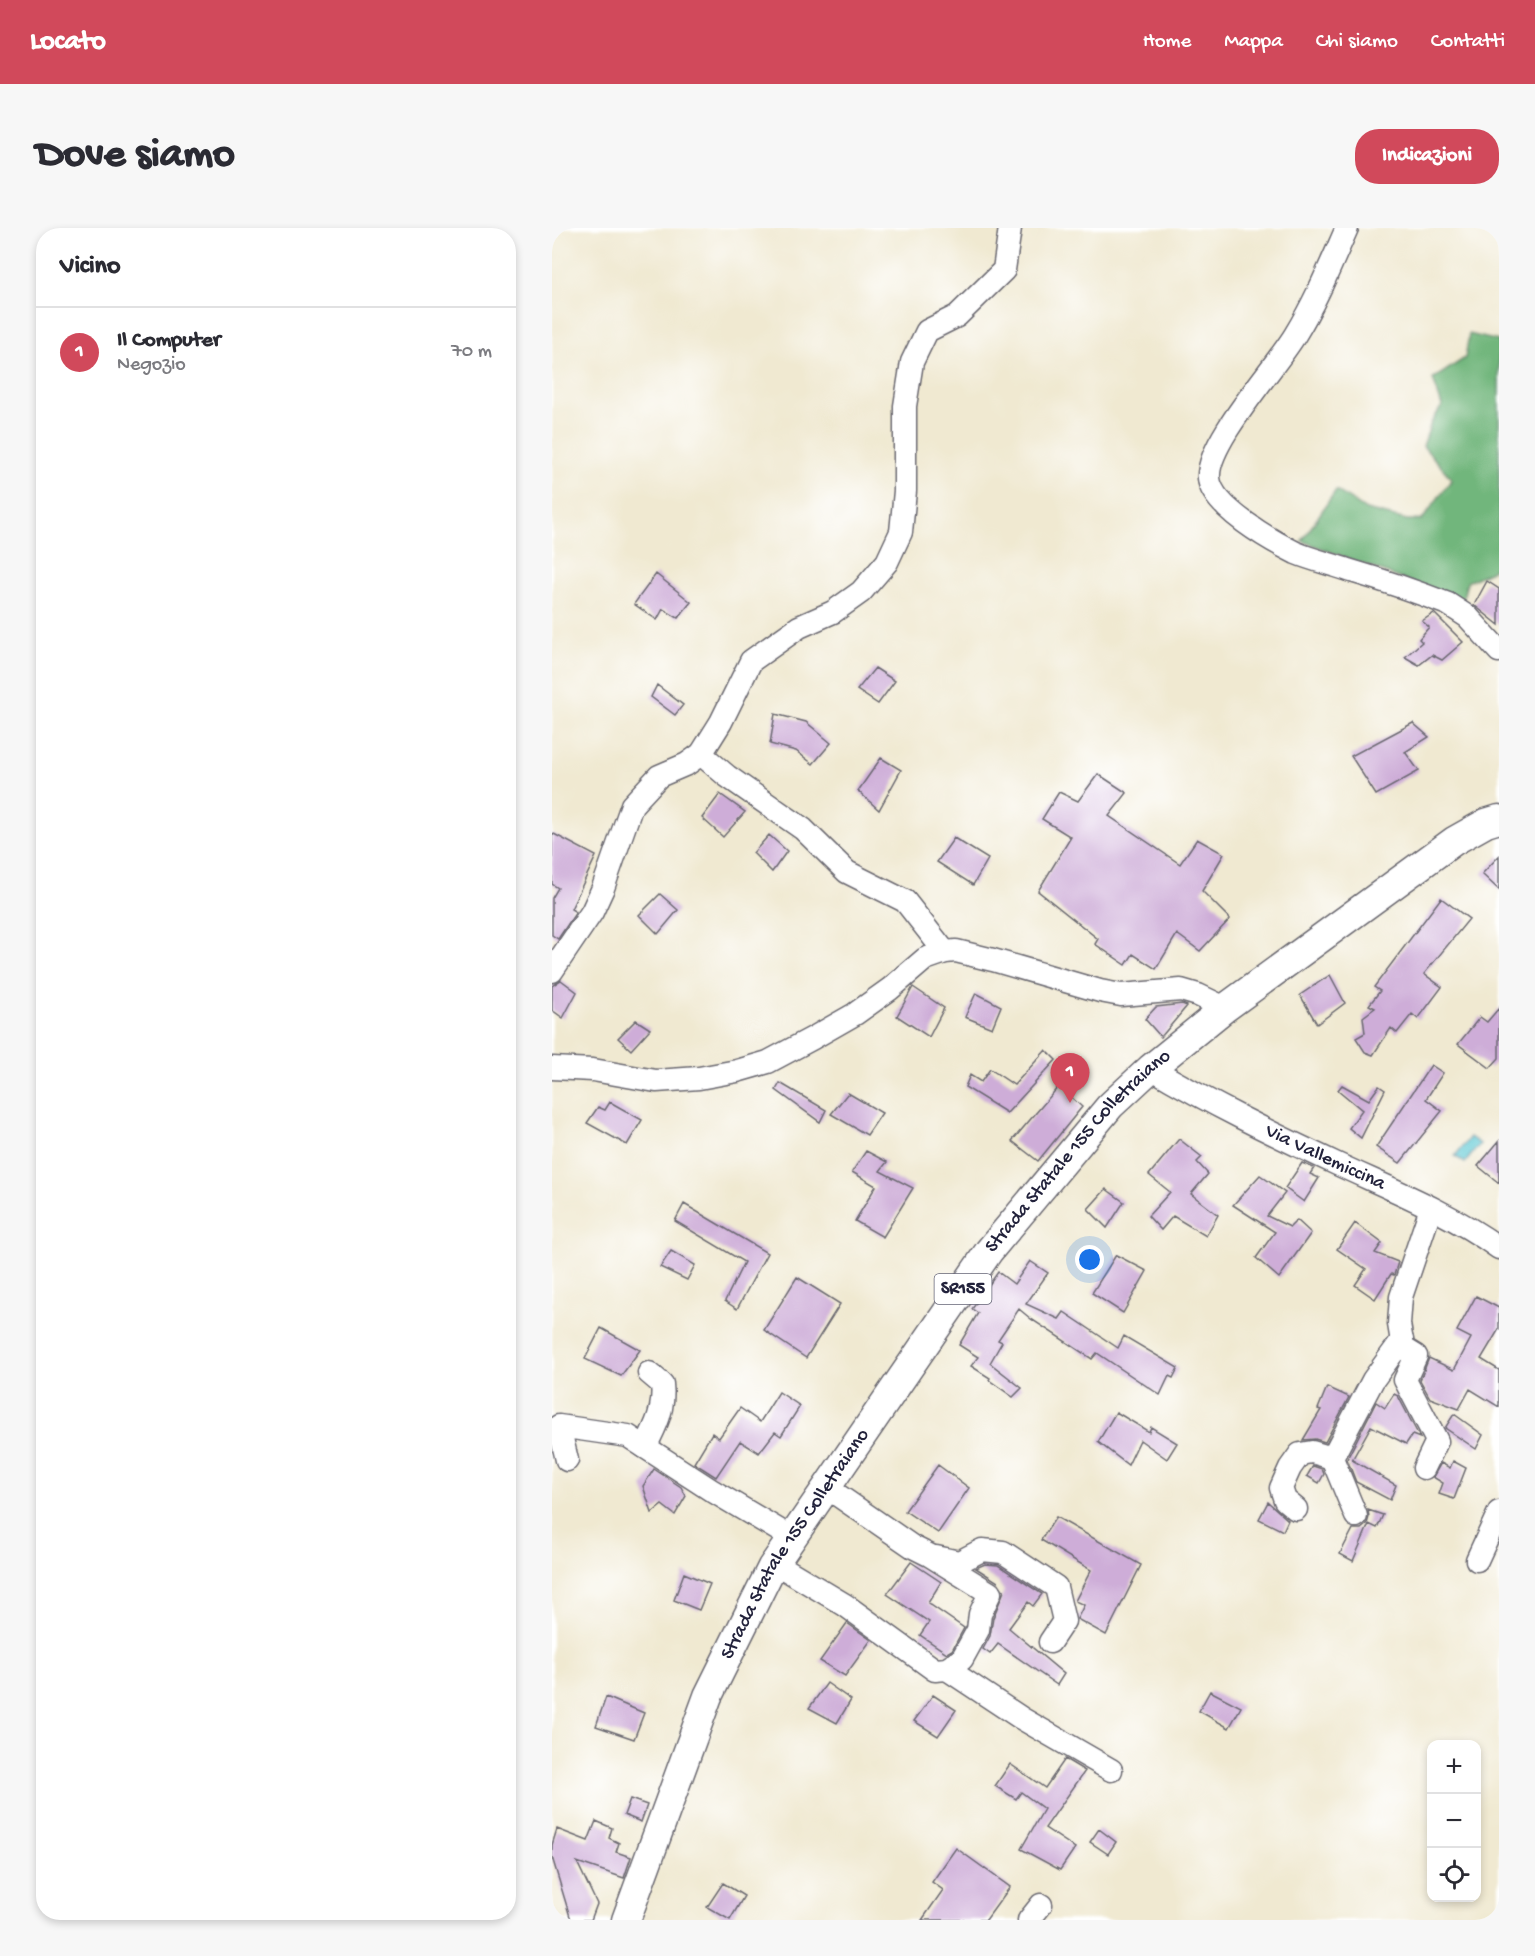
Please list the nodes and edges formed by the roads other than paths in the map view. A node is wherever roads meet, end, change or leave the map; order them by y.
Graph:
1 (1010, 228) edge
2 (1347, 228) edge
3 (1499, 651) edge
4 (700, 754) junction
5 (1499, 819) edge
6 (945, 952) junction
7 (552, 971) edge
8 (1225, 1008) junction
9 (552, 1068) edge
10 (1150, 1068) junction
11 (1431, 1208) junction
12 (1499, 1248) edge
13 (1402, 1340) junction
14 (649, 1373) dead end
15 (645, 1447) junction
16 (1332, 1458) junction
17 (567, 1460) dead end
18 (1424, 1468) dead end
19 (826, 1487) junction
20 (1296, 1509) dead end
21 (1499, 1512) edge
22 (1356, 1516) dead end
23 (792, 1538) junction
24 (929, 1555) junction
25 (1477, 1560) dead end
26 (775, 1563) junction
27 (1050, 1642) dead end
28 (947, 1669) junction
29 (1111, 1770) dead end
30 (626, 1920) edge

1 - 4 street
2 - 3 street
4 - 6 street
4 - 7 street
5 - 8 main road, Strada Statale 155 Colletraiano / SR155
6 - 8 street
6 - 9 street
8 - 10 main road, Strada Statale 155 Colletraiano / SR155
10 - 11 street, Via Vallemiccina
10 - 19 main road, Strada Statale 155 Colletraiano / SR155
11 - 12 street, Via Vallemiccina
11 - 13 street
13 - 16 street
13 - 18 street
14 - 15 street
15 - 17 street
15 - 23 street
16 - 20 street
16 - 22 street
19 - 23 main road, Strada Statale 155 Colletraiano / SR155
19 - 24 street
21 - 25 street
23 - 26 main road, Strada Statale 155 Colletraiano / SR155
24 - 27 street
24 - 28 street
26 - 28 street
26 - 30 main road, Strada Statale 155 Colletraiano / SR155
28 - 29 street

